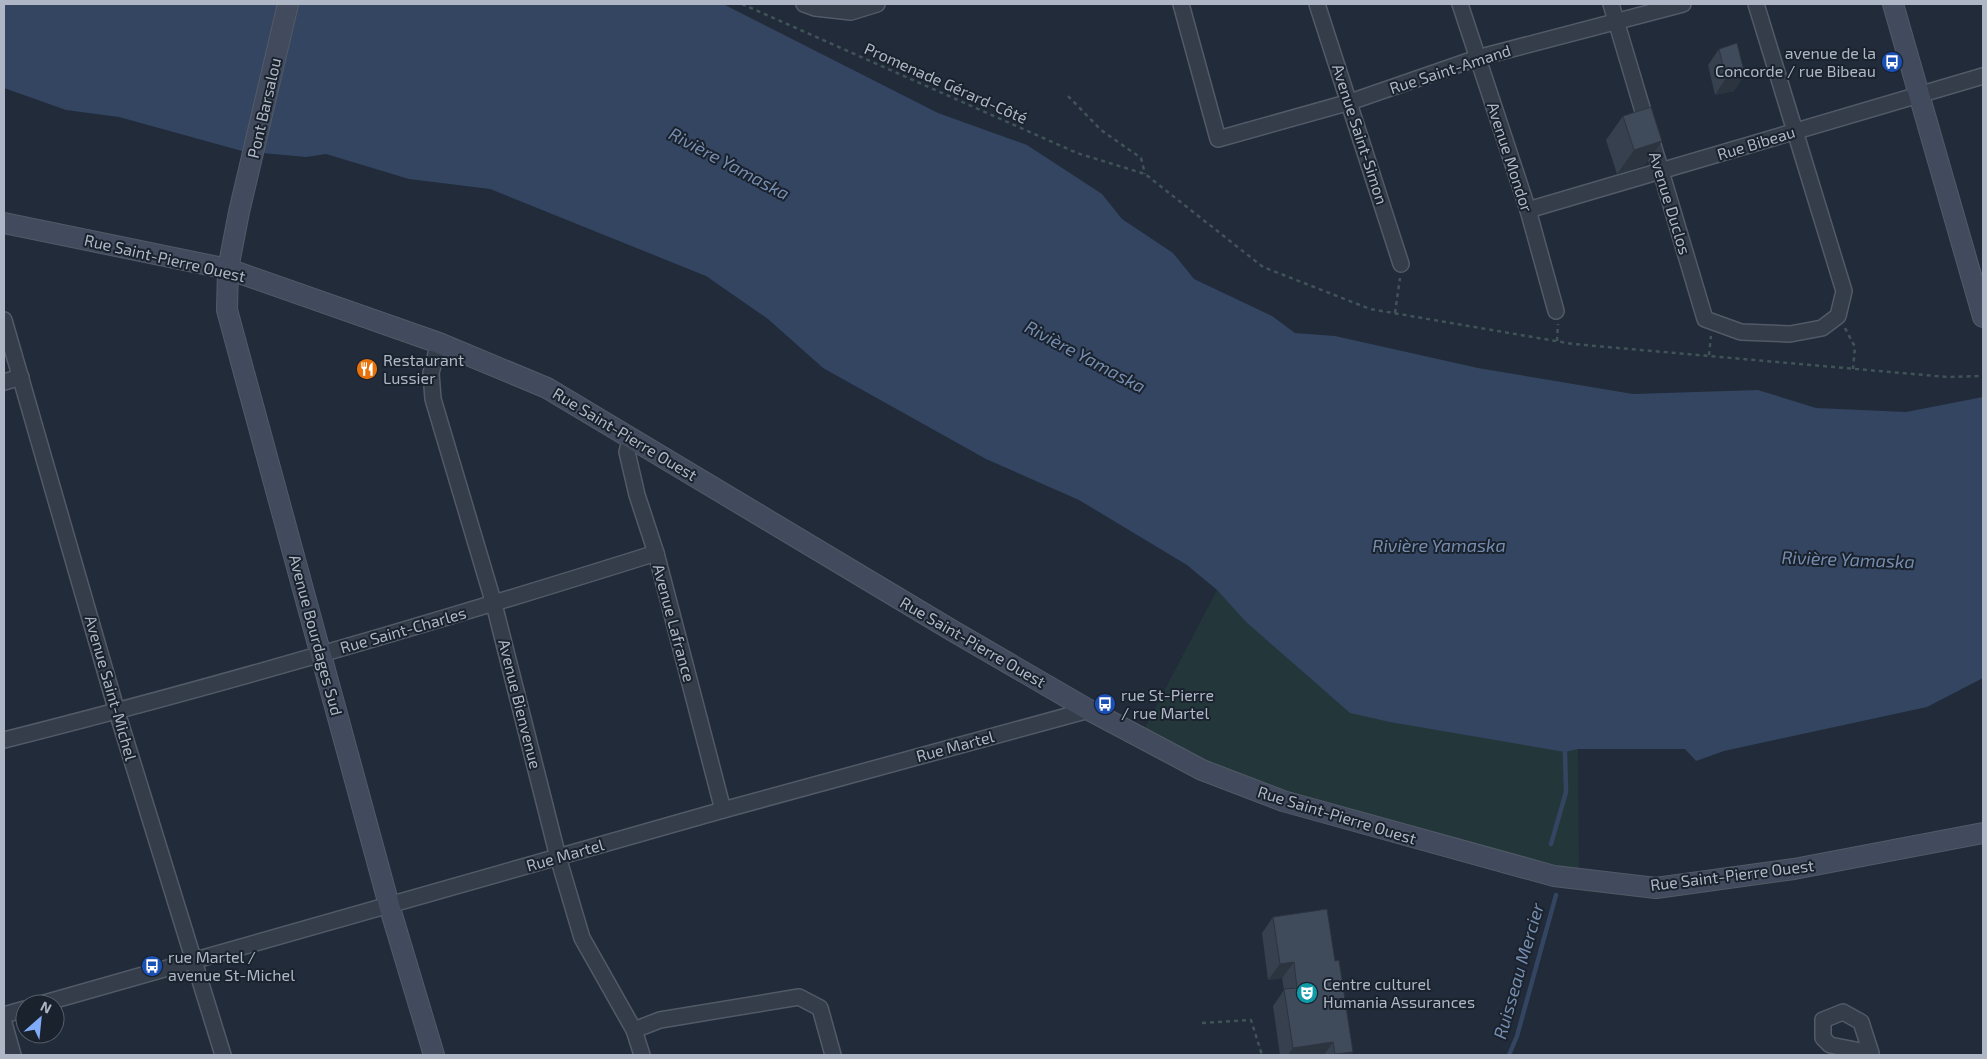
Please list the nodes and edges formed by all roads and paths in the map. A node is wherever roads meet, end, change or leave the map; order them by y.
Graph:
1 (288, 4) edge
2 (742, 4) edge
3 (804, 4) edge
4 (877, 4) edge
5 (1181, 4) edge
6 (1317, 4) edge
7 (1460, 4) edge
8 (1611, 4) edge
9 (1682, 4) edge
10 (1756, 4) edge
11 (1893, 4) edge
12 (1617, 22) junction
13 (1477, 58) junction
14 (1983, 76) edge
15 (1919, 94) junction
16 (1068, 96) dead end
17 (1350, 102) junction
18 (1795, 131) junction
19 (1661, 171) junction
20 (1528, 210) junction
21 (239, 212) joint
22 (4, 223) edge
23 (1401, 264) dead end
24 (228, 269) junction
25 (1399, 284) dead end
26 (1394, 313) dead end
27 (1838, 316) junction
28 (1983, 317) edge
29 (1557, 318) joint
30 (4, 320) edge
31 (1711, 336) dead end
32 (1557, 341) dead end
33 (439, 343) junction
34 (1709, 356) dead end
35 (1853, 369) dead end
36 (20, 377) junction
37 (4, 382) edge
38 (631, 437) junction
39 (656, 553) junction
40 (494, 604) junction
41 (321, 653) junction
42 (1089, 710) junction
43 (117, 712) junction
44 (4, 740) edge
45 (723, 810) junction
46 (1983, 833) edge
47 (558, 857) junction
48 (389, 905) junction
49 (194, 961) junction
50 (65, 997) edge
51 (4, 1023) edge
52 (1202, 1023) dead end
53 (634, 1030) junction
54 (13, 1055) edge
55 (223, 1055) edge
56 (434, 1055) edge
57 (642, 1055) edge
58 (833, 1055) edge
59 (1262, 1055) edge

1 - 21 street, Pont Barsalou
2 - 16 path, Promenade Gérard-Côté
3 - 4 street
5 - 17 street, Rue Saint-Amand
6 - 17 street, Avenue Saint-Simon
7 - 13 street, Avenue Mondor
8 - 12 street, Avenue Duclos
9 - 12 street, Rue Saint-Amand
10 - 18 street
11 - 15 street
12 - 13 street, Rue Saint-Amand
12 - 19 street, Avenue Duclos
13 - 17 street, Rue Saint-Amand
13 - 20 street, Avenue Mondor
14 - 15 street, Rue Bibeau
15 - 18 street, Rue Bibeau
15 - 28 street
17 - 23 street, Avenue Saint-Simon
18 - 19 street, Rue Bibeau
18 - 27 street
19 - 20 street, Rue Bibeau
19 - 27 street, Avenue Duclos
20 - 29 street, Avenue Mondor
21 - 24 street, Avenue Bourdages Sud
22 - 24 street, Rue Saint-Pierre Ouest
24 - 33 street, Rue Saint-Pierre Ouest
24 - 41 street, Avenue Bourdages Sud
25 - 26 path
27 - 35 path
29 - 32 path
30 - 36 street, Avenue Saint-Michel
31 - 34 path
33 - 38 street, Rue Saint-Pierre Ouest
33 - 40 street, Avenue Bienvenue
36 - 37 street
36 - 43 street, Avenue Saint-Michel
38 - 39 street, Avenue Lafrance
38 - 42 street, Rue Saint-Pierre Ouest
39 - 40 street, Rue Saint-Charles
39 - 45 street, Avenue Lafrance
40 - 41 street, Rue Saint-Charles
40 - 47 street, Avenue Bienvenue
41 - 43 street, Rue Saint-Charles
41 - 48 street, Avenue Bourdages Sud
42 - 45 street, Rue Martel
42 - 46 street, Rue Saint-Pierre Ouest
43 - 44 street, Rue Saint-Charles
43 - 49 street, Avenue Saint-Michel
45 - 47 street, Rue Martel
47 - 48 street, Rue Martel
47 - 53 street, Avenue Bienvenue
48 - 49 street, Rue Martel
48 - 56 street, Avenue Bourdages Sud
49 - 50 street, Rue Martel
49 - 55 street, Avenue Saint-Michel
51 - 54 street
52 - 59 path
53 - 57 street, Avenue Bienvenue
53 - 58 street

